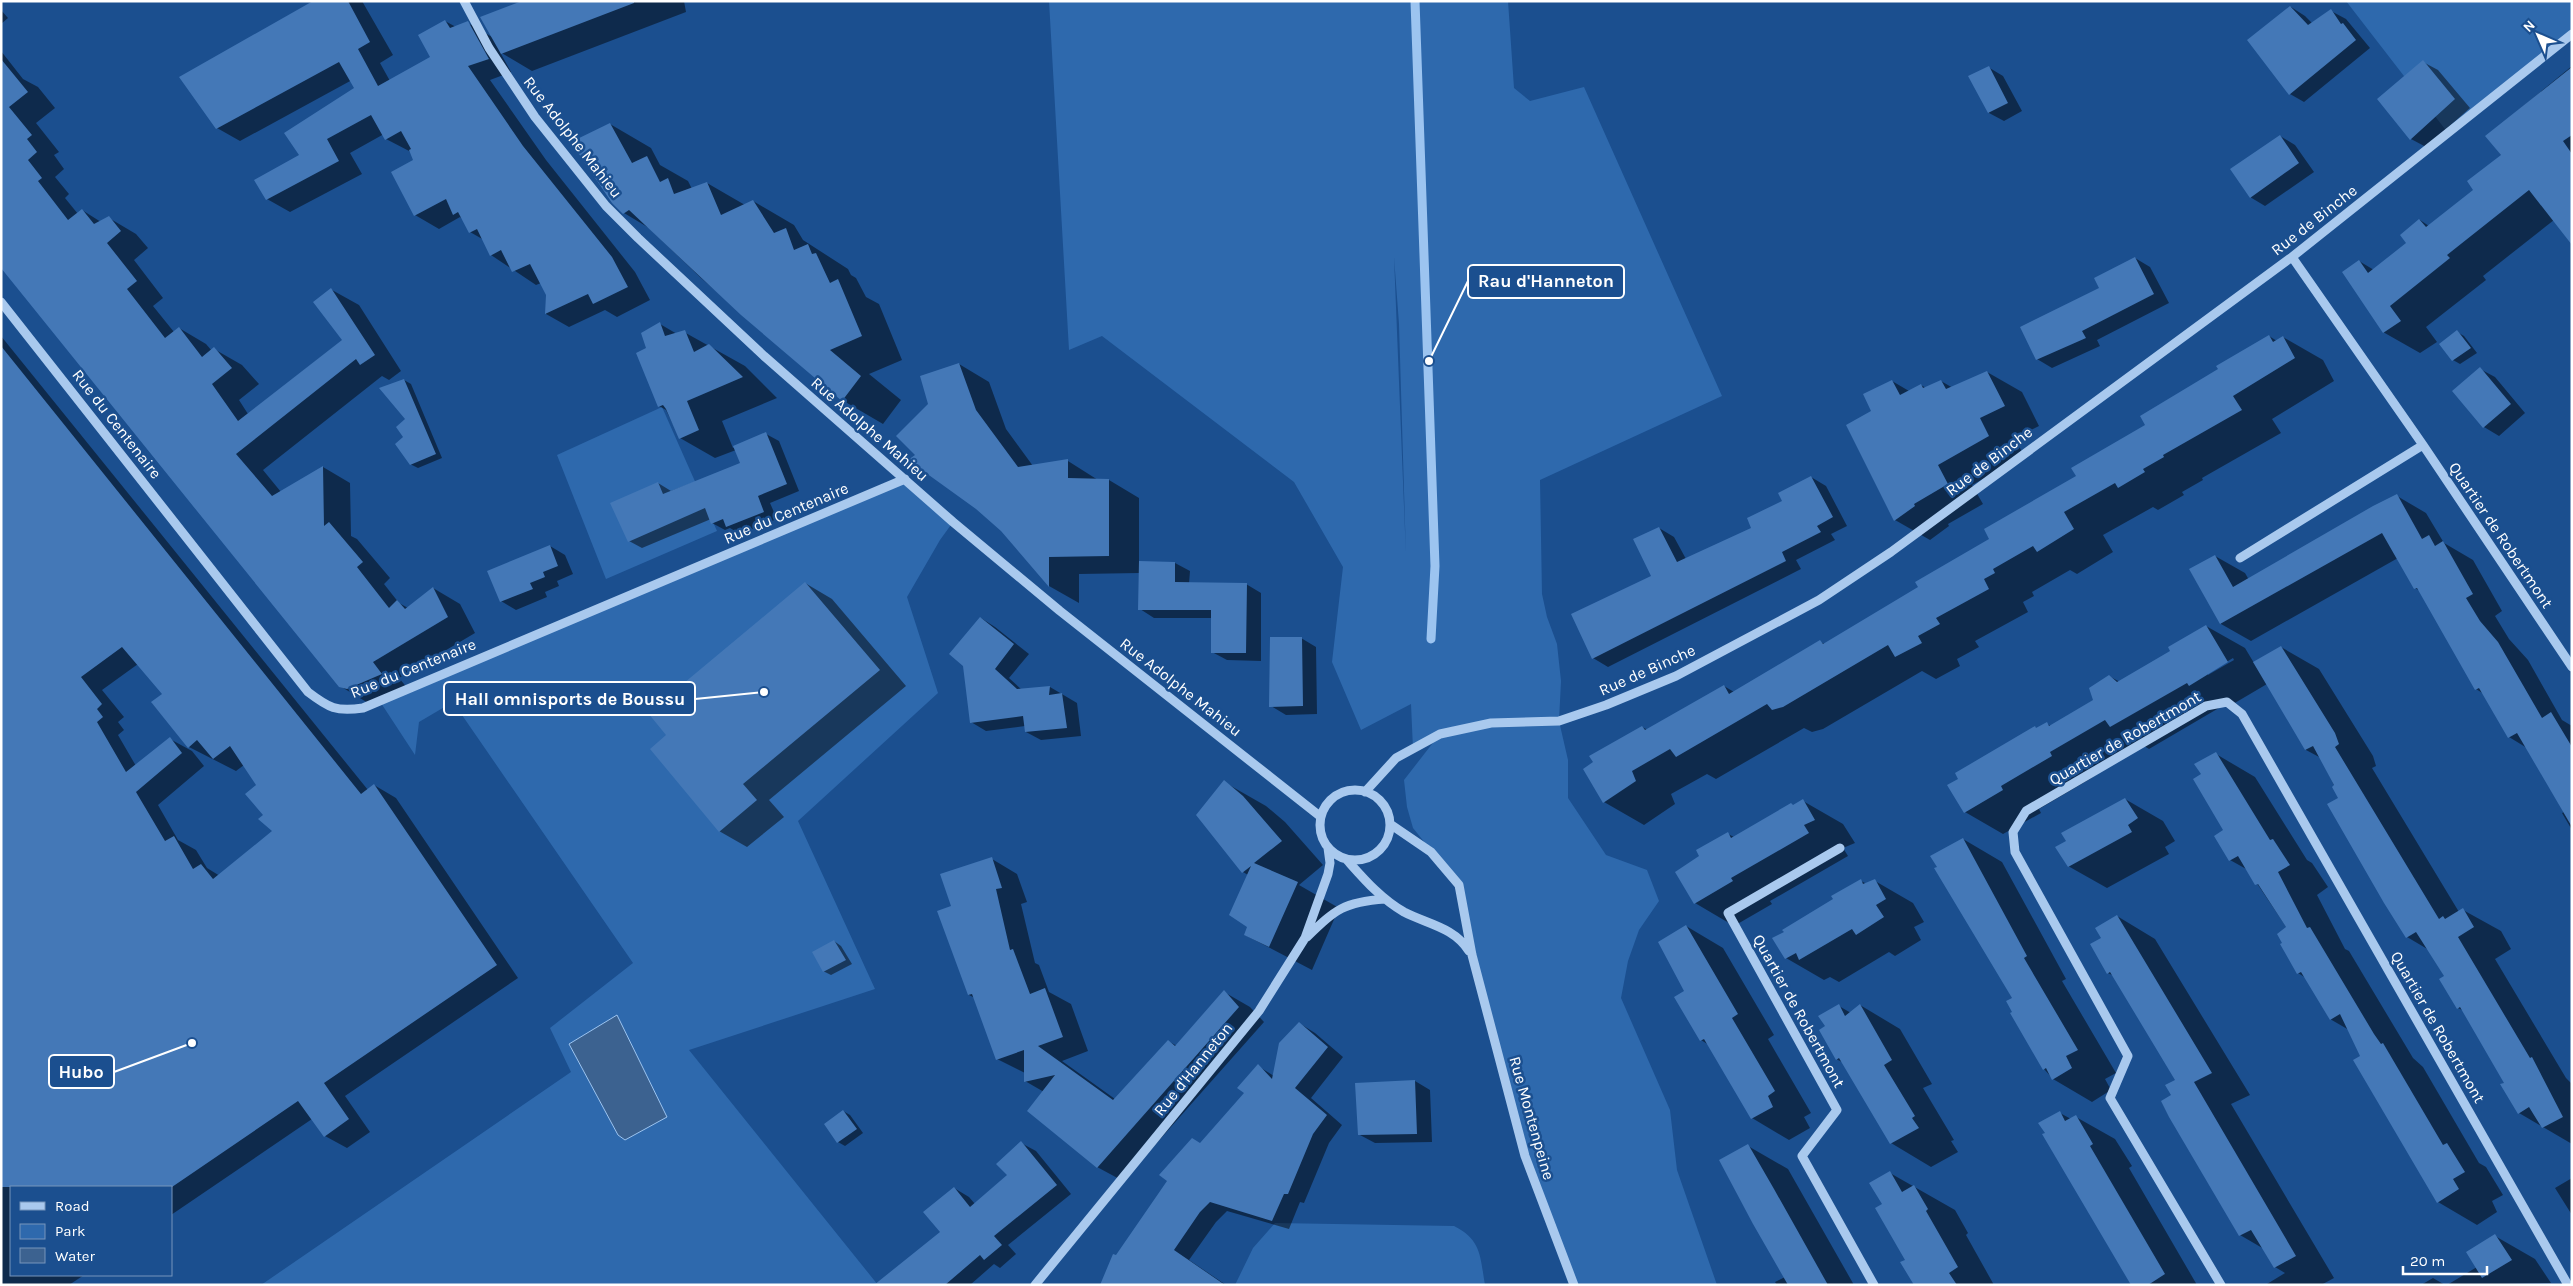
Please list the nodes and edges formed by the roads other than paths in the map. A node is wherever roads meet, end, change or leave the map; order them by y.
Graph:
1 (464, 1) edge
2 (2572, 34) edge
3 (2292, 257) junction
4 (1, 302) edge
5 (2423, 445) junction
6 (905, 479) junction
7 (2240, 558) dead end
8 (2572, 667) edge
9 (1365, 792) junction
10 (1321, 817) junction
11 (1390, 824) junction
12 (1328, 848) junction
13 (1840, 848) dead end
14 (1347, 860) junction
15 (1385, 899) junction
16 (1305, 938) junction
17 (1472, 955) junction
18 (1035, 1285) edge
19 (1574, 1285) edge
20 (1874, 1285) edge
21 (2221, 1285) edge
22 (2568, 1285) edge

1 - 6 street, Rue Adolphe Mahieu
2 - 3 street, Rue de Binche
3 - 5 street, Quartier de Robertmont
3 - 9 street, Rue de Binche
4 - 6 street, Rue du Centenaire
5 - 7 street
5 - 8 street, Quartier de Robertmont
6 - 10 street, Rue Adolphe Mahieu
9 - 10 street
9 - 11 street
10 - 12 street
11 - 14 street
11 - 17 street, Rue Montenpeine
12 - 14 street
12 - 16 street, Rue d'Hanneton
13 - 20 street, Quartier de Robertmont
14 - 15 street, Rue Montenpeine
15 - 16 street
15 - 17 street, Rue Montenpeine
16 - 18 street, Rue d'Hanneton
17 - 19 street, Rue Montenpeine
21 - 22 street, Quartier de Robertmont

